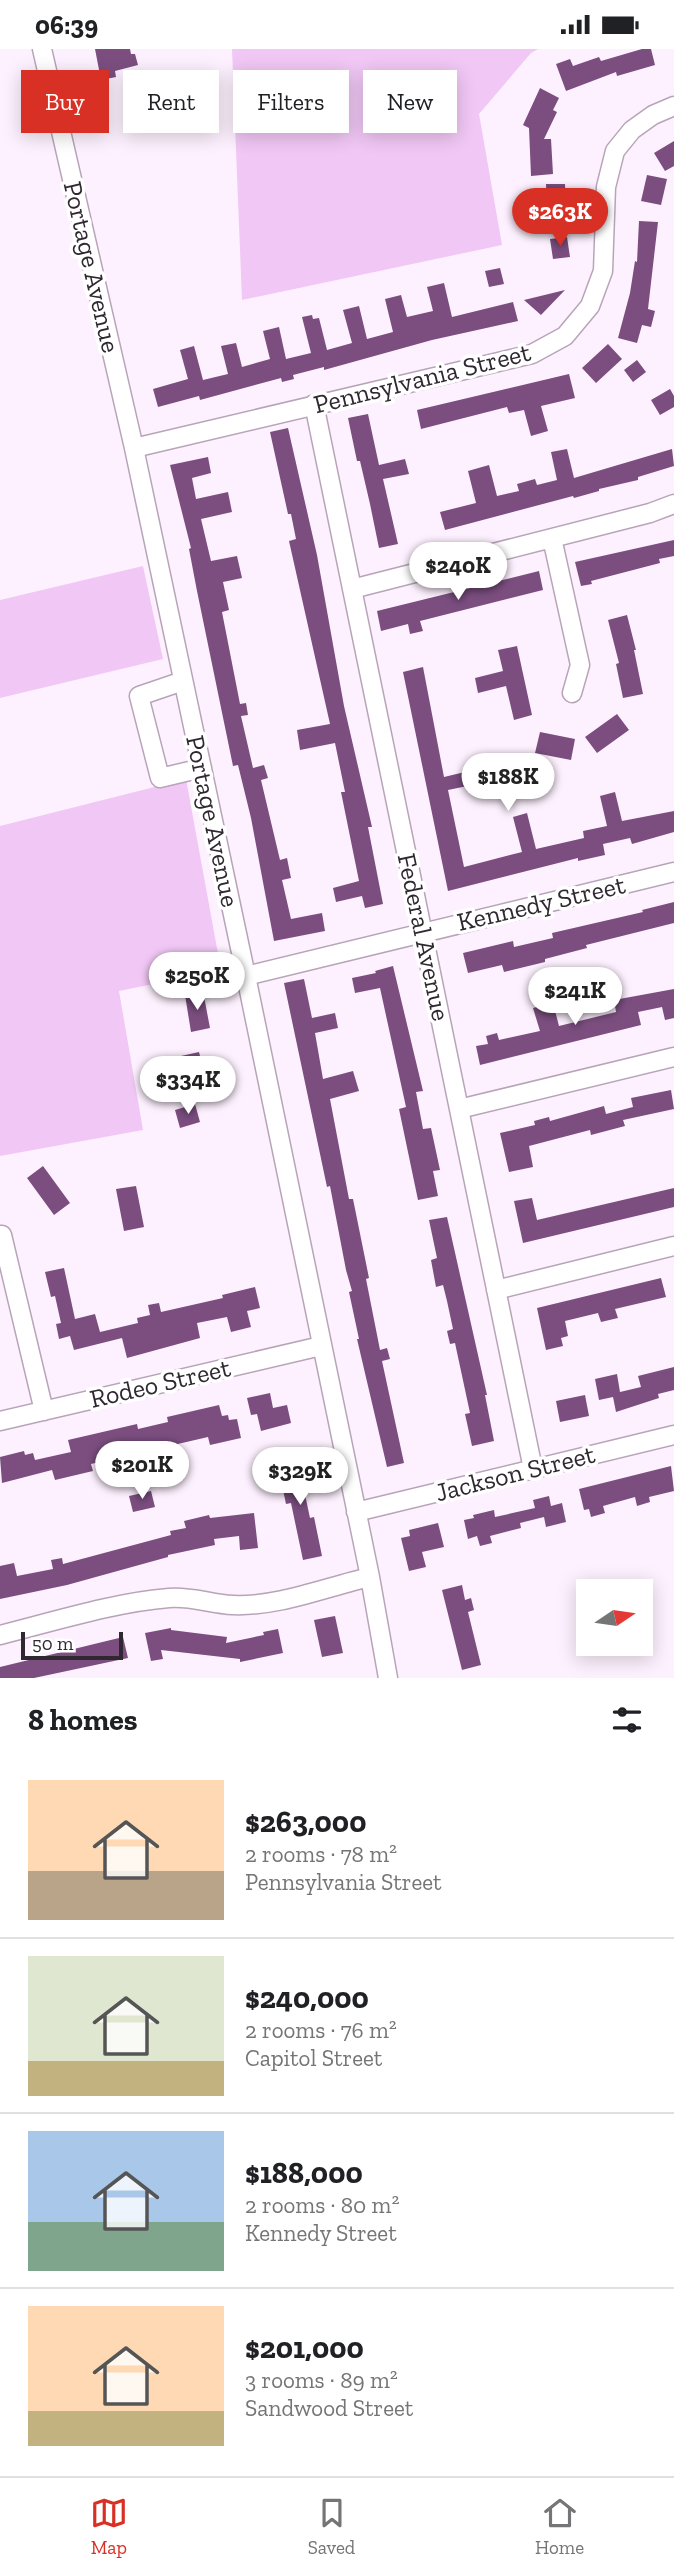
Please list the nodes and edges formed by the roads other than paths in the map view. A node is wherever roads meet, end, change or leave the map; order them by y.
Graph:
1 (42, 49) edge
2 (674, 106) edge
3 (314, 404) junction
4 (134, 448) junction
5 (674, 504) edge
6 (552, 538) junction
7 (352, 589) junction
8 (183, 681) junction
9 (572, 693) dead end
10 (202, 768) junction
11 (674, 872) edge
12 (422, 931) junction
13 (246, 976) junction
14 (674, 1057) edge
15 (459, 1109) junction
16 (1, 1235) edge
17 (674, 1246) edge
18 (496, 1290) junction
19 (321, 1346) junction
20 (44, 1411) junction
21 (0, 1421) edge
22 (674, 1435) edge
23 (533, 1469) junction
24 (356, 1511) junction
25 (370, 1577) junction
26 (0, 1635) edge
27 (388, 1678) edge

1 - 4 street, Portage Avenue
2 - 3 street, Pennsylvania Street
3 - 4 street, Pennsylvania Street
3 - 7 street, Federal Avenue
4 - 8 street, Portage Avenue
5 - 6 street
6 - 7 street
6 - 9 street
7 - 12 street, Federal Avenue
8 - 10 street, Portage Avenue
8 - 10 street
10 - 13 street, Portage Avenue
11 - 12 street, Kennedy Street
12 - 13 street, Kennedy Street
12 - 15 street, Federal Avenue
13 - 19 street, Portage Avenue
14 - 15 street
15 - 18 street, Federal Avenue
16 - 20 street
17 - 18 street
18 - 23 street, Federal Avenue
19 - 20 street, Rodeo Street
19 - 24 street, Portage Avenue
20 - 21 street, Rodeo Street
22 - 23 street, Jackson Street
23 - 24 street, Jackson Street
24 - 25 street, Portage Avenue
25 - 26 street
25 - 27 street, Portage Avenue

